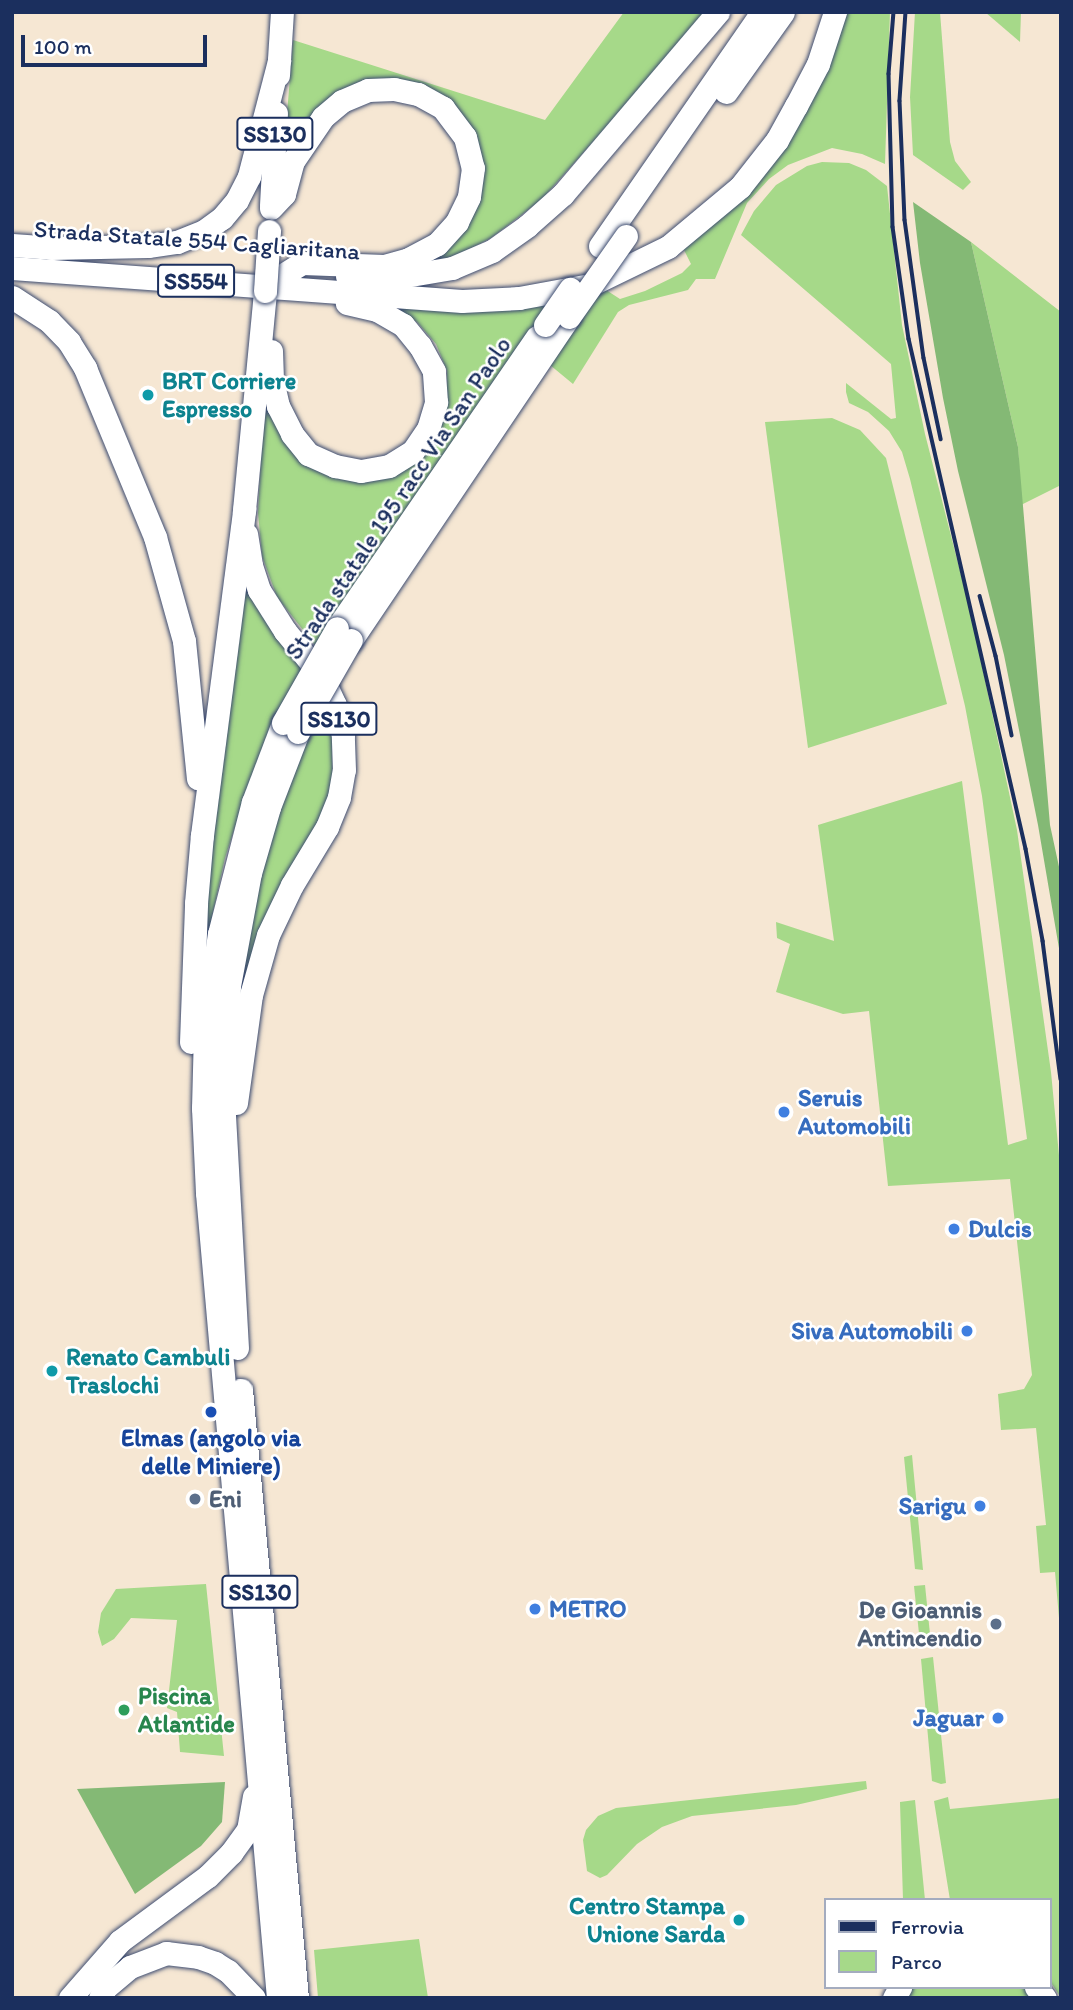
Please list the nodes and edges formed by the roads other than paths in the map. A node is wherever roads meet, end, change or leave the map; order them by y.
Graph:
1 (282, 12) edge
2 (718, 12) edge
3 (762, 12) edge
4 (783, 12) edge
5 (835, 12) edge
6 (279, 61) junction
7 (270, 219) junction
8 (12, 245) edge
9 (12, 254) edge
10 (12, 268) edge
11 (285, 273) junction
12 (379, 286) junction
13 (309, 288) junction
14 (12, 297) edge
15 (266, 332) junction
16 (257, 368) junction
17 (244, 510) junction
18 (236, 556) junction
19 (344, 634) junction
20 (192, 971) junction
21 (217, 1189) junction
22 (260, 1763) junction
23 (289, 1903) junction
24 (70, 1998) edge
25 (100, 1998) edge
26 (254, 1998) edge
27 (278, 1998) edge
28 (297, 1998) edge
29 (308, 1998) edge

1 - 6 highway, SS130
2 - 12 highway
3 - 19 highway, Strada statale 195 racc Via San Paolo, bridge
4 - 19 highway, Strada statale 195 racc Via San Paolo, bridge
5 - 12 highway
6 - 7 highway, SS130
6 - 8 highway
7 - 11 highway
7 - 15 highway, SS130, bridge
9 - 11 highway, Strada Statale 554 Cagliaritana / SS554
10 - 13 highway, Strada Statale 554 Cagliaritana / SS554
11 - 12 highway, Strada Statale 554 Cagliaritana / SS554
12 - 13 highway, Strada Statale 554 Cagliaritana / SS554
13 - 15 highway
14 - 20 highway
15 - 16 highway, SS130
16 - 17 highway, SS130
16 - 18 highway
17 - 18 highway, SS130
17 - 21 highway, SS130
18 - 20 highway, SS130
19 - 21 highway, Strada statale 195 racc Via San Paolo, bridge
20 - 21 highway, SS130
21 - 22 highway, SS130
21 - 23 highway, SS130
22 - 24 highway
22 - 27 highway, SS130
23 - 28 highway, SS130
23 - 29 highway
25 - 26 highway

